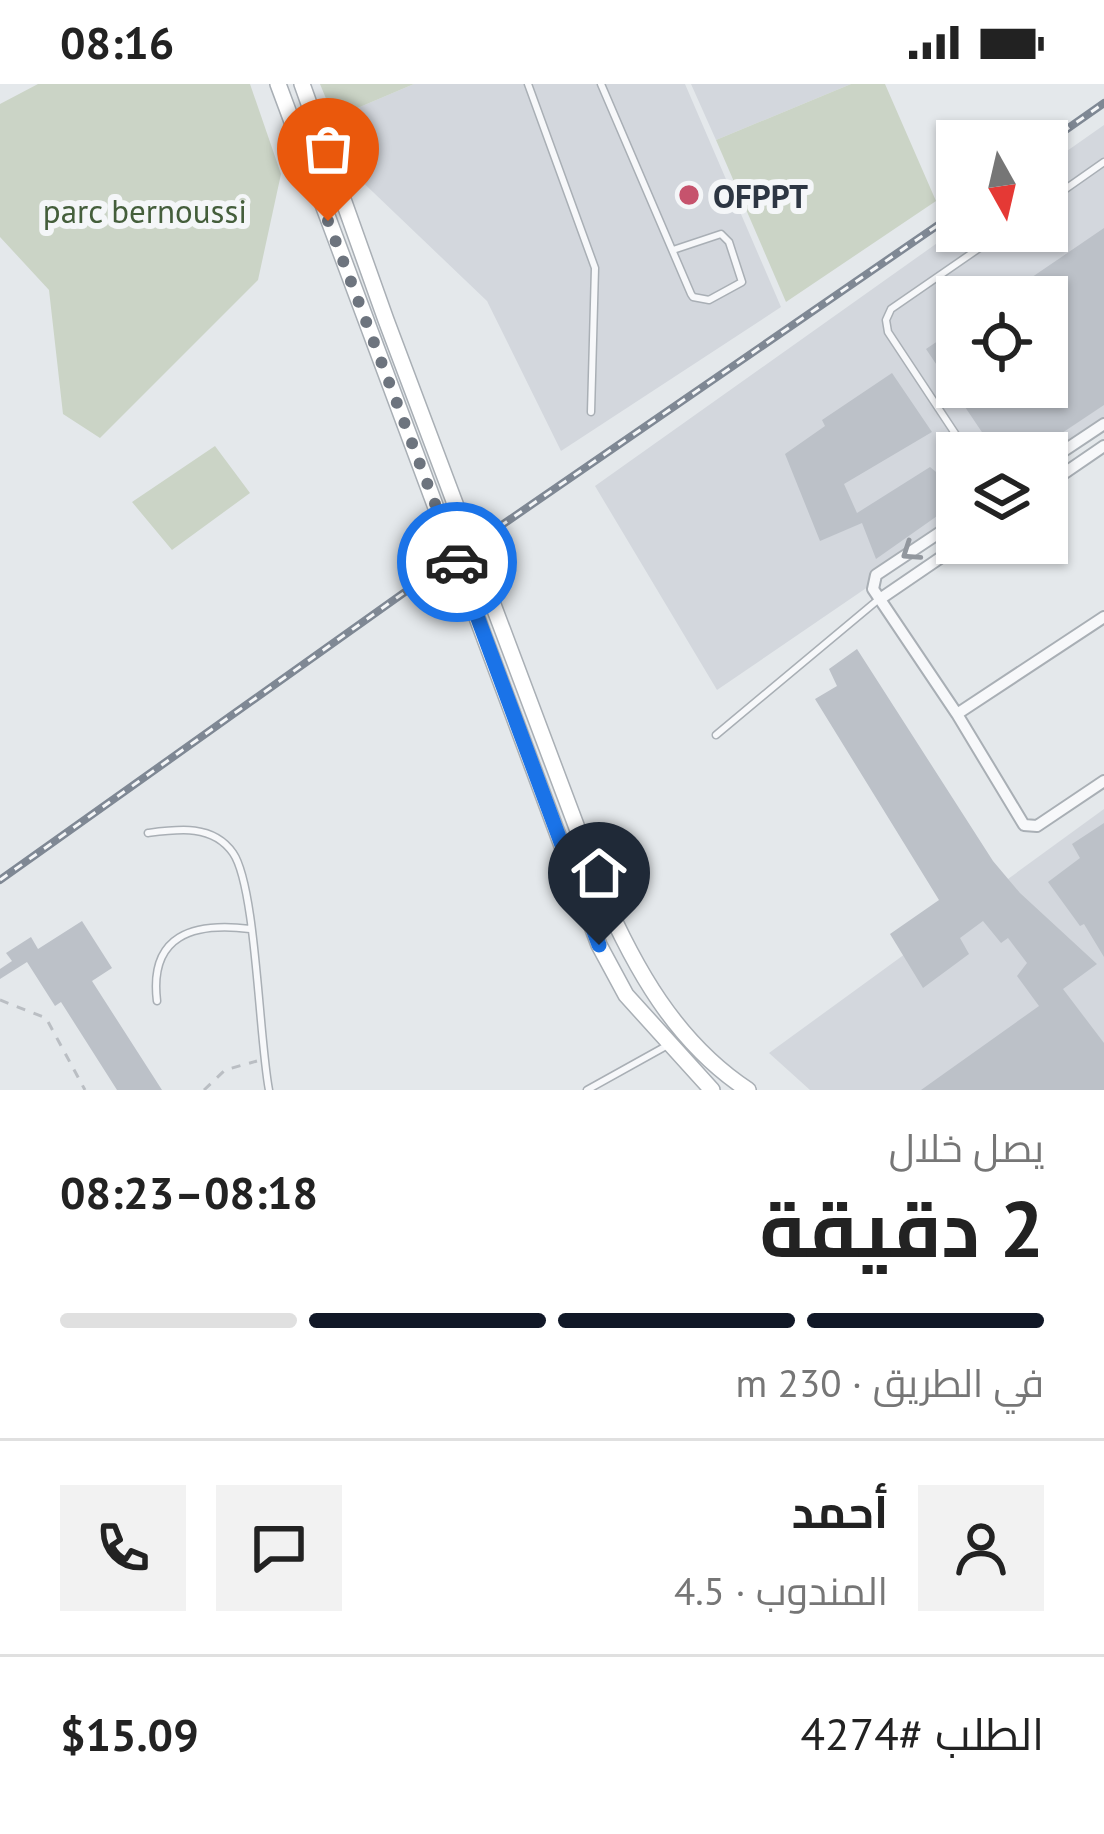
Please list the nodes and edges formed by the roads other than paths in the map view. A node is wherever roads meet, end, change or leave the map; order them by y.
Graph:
1 (278, 84) edge
2 (302, 84) edge
3 (528, 84) edge
4 (601, 84) edge
5 (1104, 162) edge
6 (1068, 187) edge
7 (673, 250) junction
8 (973, 252) edge
9 (591, 412) dead end
10 (1104, 424) edge
11 (954, 432) edge
12 (1104, 446) edge
13 (1068, 448) edge
14 (1068, 471) edge
15 (936, 535) edge
16 (936, 559) edge
17 (877, 594) junction
18 (1104, 617) edge
19 (957, 714) junction
20 (716, 735) dead end
21 (1104, 781) edge
22 (148, 833) dead end
23 (250, 929) junction
24 (157, 1001) dead end
25 (668, 1045) junction
26 (269, 1090) edge
27 (587, 1090) edge
28 (712, 1090) edge
29 (748, 1090) edge

1 - 25 main road
2 - 29 main road
3 - 9 lane
4 - 7 lane
5 - 6 lane
7 - 7 lane
8 - 11 lane
10 - 13 street
12 - 14 street
15 -> 17 street
16 - 17 street
17 - 19 street
17 - 20 lane
18 - 19 street
19 - 21 street
22 - 23 lane
23 - 24 lane
23 - 26 lane
25 - 27 lane
25 - 28 main road

